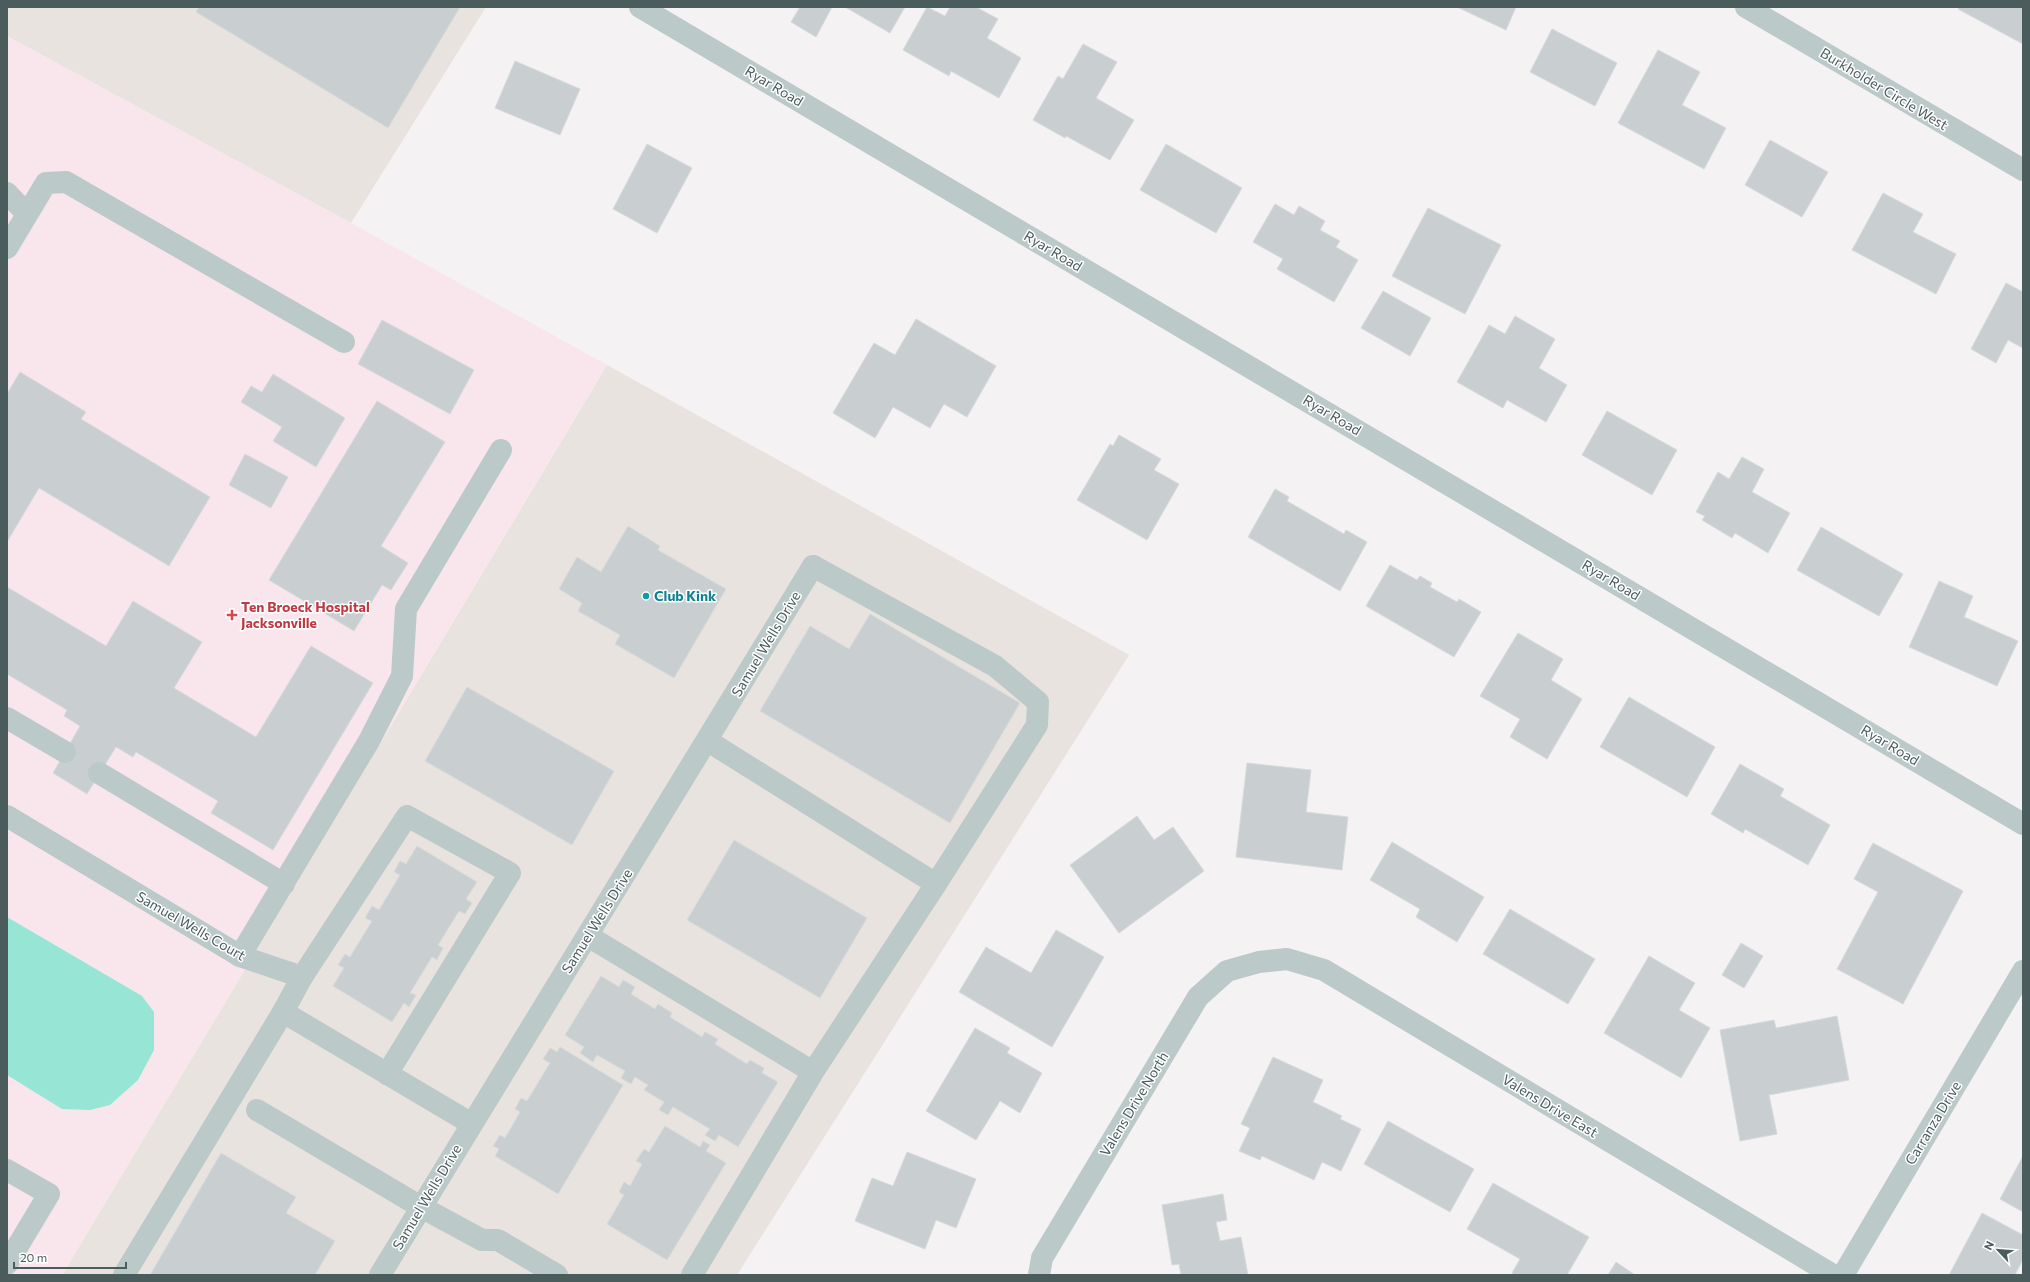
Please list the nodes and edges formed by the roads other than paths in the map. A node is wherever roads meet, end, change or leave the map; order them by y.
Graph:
1 (640, 7) edge
2 (1746, 7) edge
3 (2023, 170) edge
4 (7, 193) edge
5 (27, 214) junction
6 (7, 248) edge
7 (344, 342) dead end
8 (502, 450) dead end
9 (7, 718) edge
10 (708, 741) junction
11 (65, 752) dead end
12 (99, 773) dead end
13 (7, 816) edge
14 (2023, 824) edge
15 (284, 884) junction
16 (936, 884) junction
17 (588, 936) junction
18 (240, 956) junction
19 (1259, 962) joint
20 (2023, 971) edge
21 (302, 977) junction
22 (283, 1012) junction
23 (813, 1072) junction
24 (387, 1074) junction
25 (257, 1110) dead end
26 (472, 1124) junction
27 (7, 1170) edge
28 (421, 1207) junction
29 (7, 1264) edge
30 (124, 1275) edge
31 (380, 1275) edge
32 (557, 1275) edge
33 (692, 1275) edge
34 (1039, 1275) edge
35 (1832, 1275) edge
36 (1843, 1275) edge

1 - 14 street, Ryar Road
2 - 3 street, Burkholder Circle West
4 - 5 street
5 - 6 street
5 - 7 street
8 - 15 street
9 - 11 street
10 - 16 street
10 - 16 street, Samuel Wells Drive
10 - 17 street, Samuel Wells Drive
12 - 15 street
13 - 18 street, Samuel Wells Court
15 - 18 street
16 - 23 street
17 - 23 street
17 - 26 street, Samuel Wells Drive
18 - 21 street, Samuel Wells Court
19 - 34 street, Valens Drive North
19 - 35 street, Valens Drive East
20 - 36 street, Carranza Drive
21 - 22 street
21 - 24 street
22 - 24 street
22 - 30 street
23 - 33 street
24 - 26 street
25 - 28 street
26 - 28 street, Samuel Wells Drive
27 - 29 street
28 - 31 street, Samuel Wells Drive
28 - 32 street

